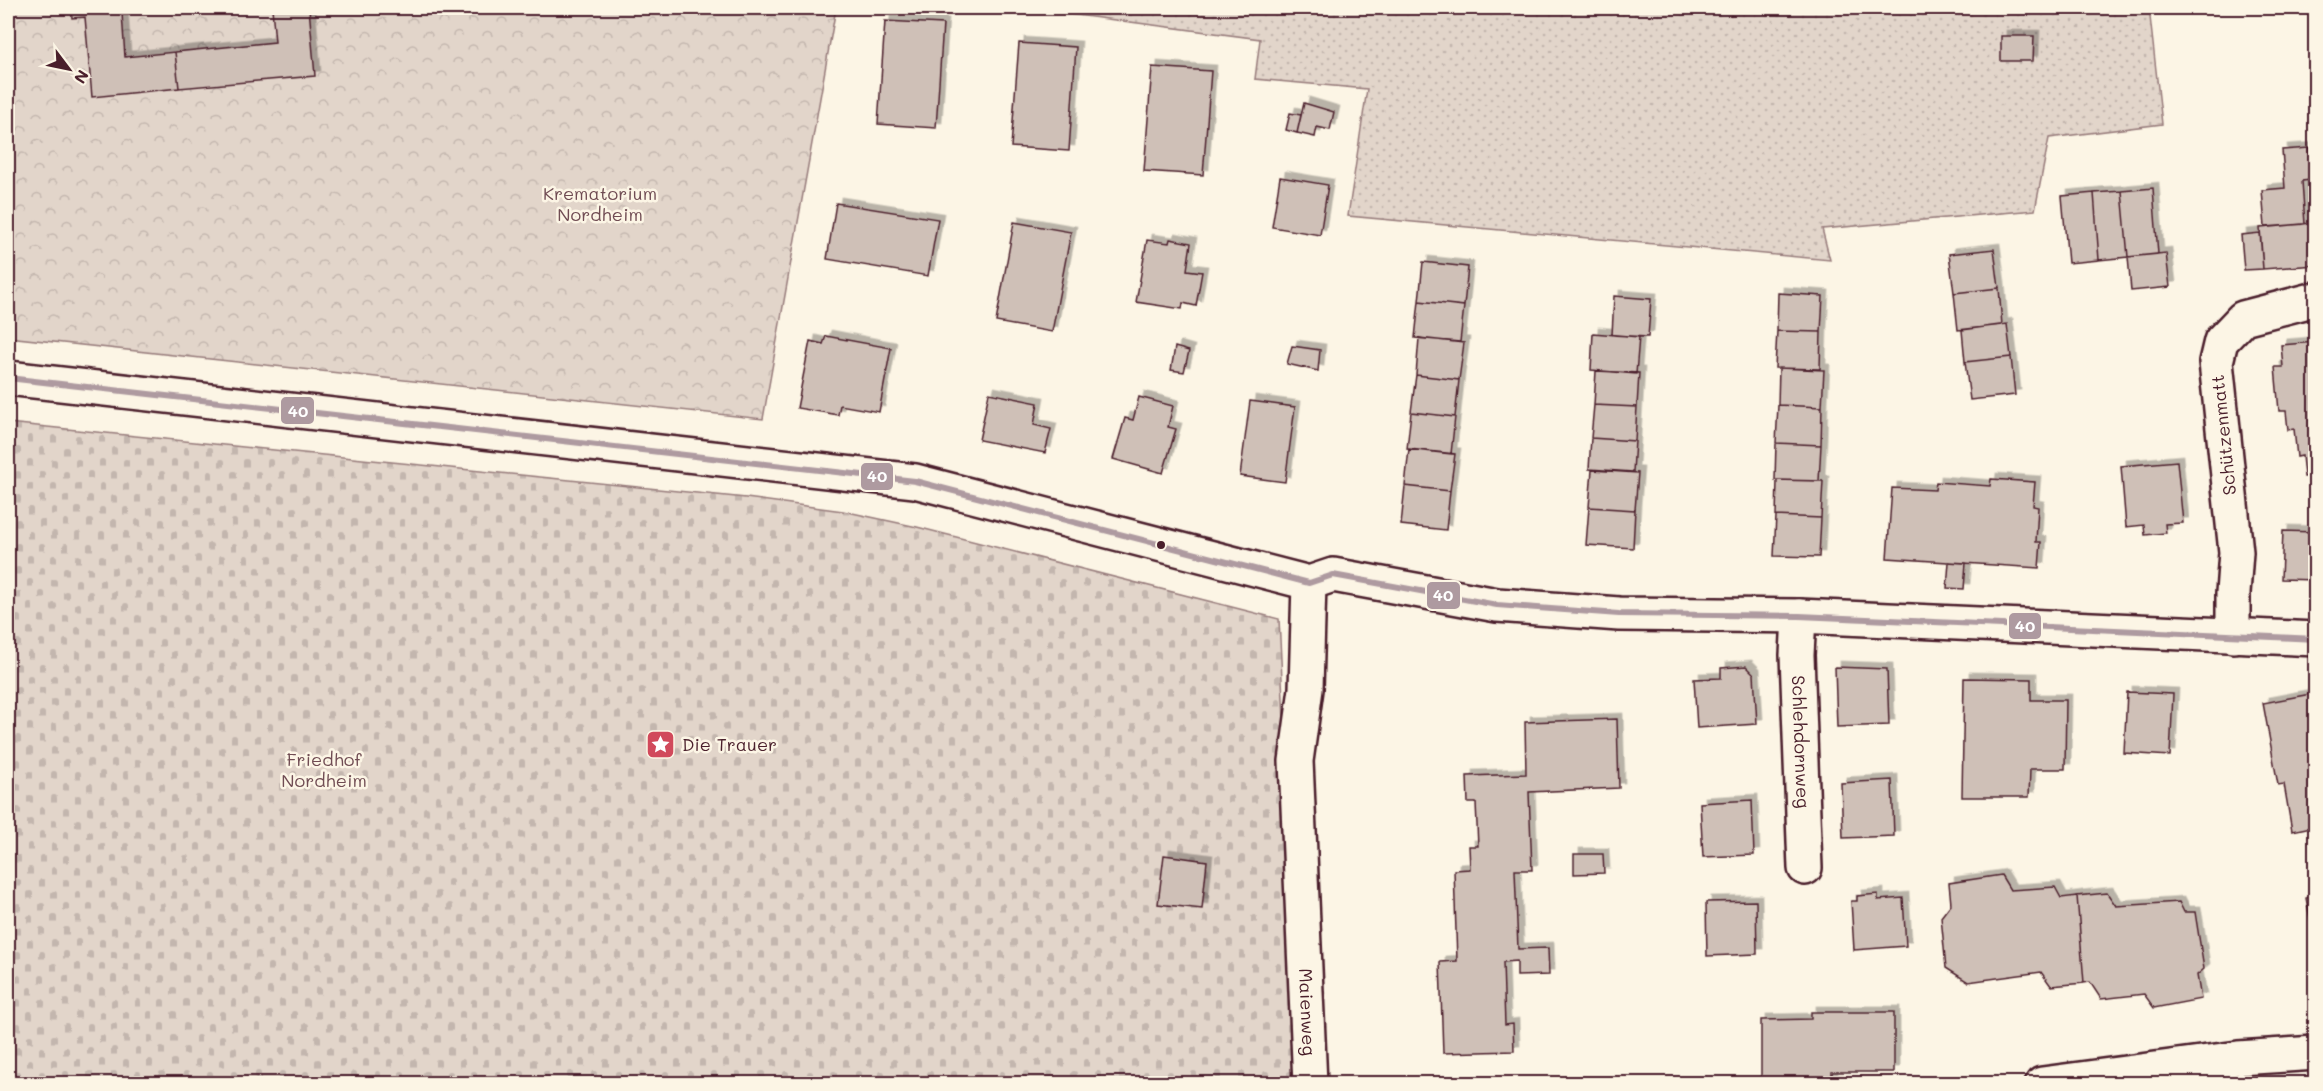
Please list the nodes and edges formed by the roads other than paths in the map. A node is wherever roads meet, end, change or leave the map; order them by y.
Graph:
1 (2316, 299) edge
2 (8, 378) edge
3 (1309, 583) junction
4 (1799, 616) junction
5 (2233, 636) junction
6 (2316, 639) edge
7 (1805, 868) dead end
8 (2316, 1053) edge
9 (1310, 1083) edge
10 (2042, 1083) edge

1 - 5 street, Schützenmatt
2 - 3 street
3 - 4 street
3 - 9 street, Maienweg
4 - 5 street
4 - 7 street, Schlehdornweg
5 - 6 street
8 - 10 street

